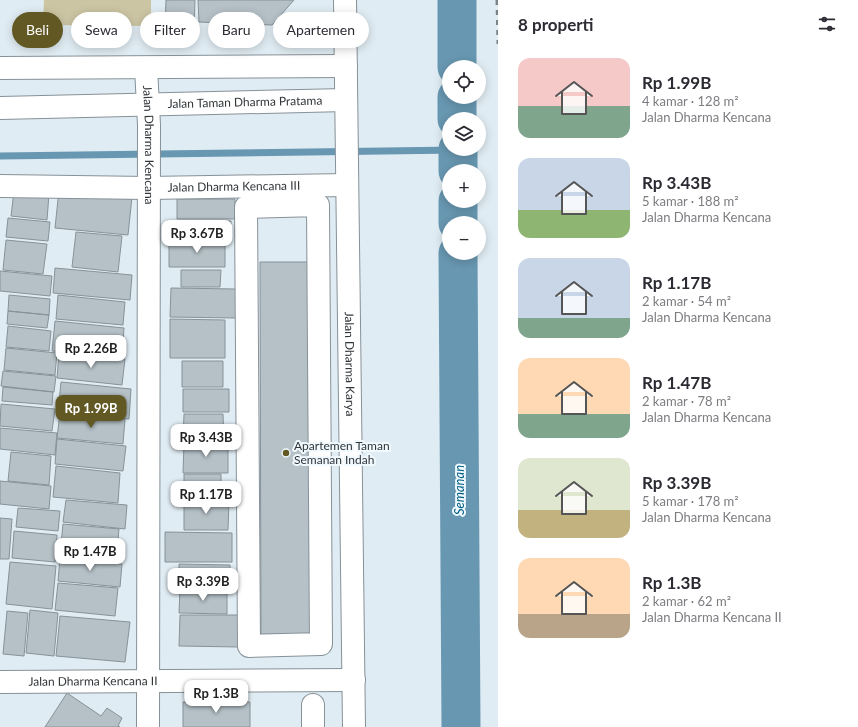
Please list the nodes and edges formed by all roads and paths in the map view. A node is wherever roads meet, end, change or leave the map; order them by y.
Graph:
1 (345, 0) edge
2 (346, 66) junction
3 (0, 68) edge
4 (146, 68) junction
5 (0, 108) edge
6 (346, 109) junction
7 (148, 115) junction
8 (347, 179) junction
9 (0, 186) edge
10 (148, 187) junction
11 (348, 232) junction
12 (318, 233) junction
13 (352, 573) junction
14 (321, 574) junction
15 (354, 680) junction
16 (147, 681) junction
17 (0, 682) edge
18 (313, 706) dead end
19 (148, 727) edge
20 (313, 727) edge
21 (354, 727) edge

1 - 2 street, Jalan Dharma Karya
2 - 4 street
2 - 6 street, Jalan Dharma Karya
3 - 4 street
4 - 7 street, Jalan Dharma Kencana
5 - 7 street, Jalan Taman Dharma Pratama
6 - 7 street, Jalan Taman Dharma Pratama
6 - 8 street, Jalan Dharma Karya
7 - 10 street, Jalan Dharma Kencana
8 - 10 street, Jalan Dharma Kencana III
8 - 11 street, Jalan Dharma Karya
9 - 10 street, Jalan Dharma Kencana III
10 - 16 street, Jalan Dharma Kencana
11 - 12 street
11 - 13 street, Jalan Dharma Karya
12 - 14 street
12 - 14 street
13 - 14 street
13 - 15 street, Jalan Dharma Karya
15 - 16 street, Jalan Dharma Kencana II
15 - 21 street, Jalan Dharma Karya
16 - 17 street, Jalan Dharma Kencana II
16 - 19 street, Jalan Dharma Kencana
18 - 20 street

